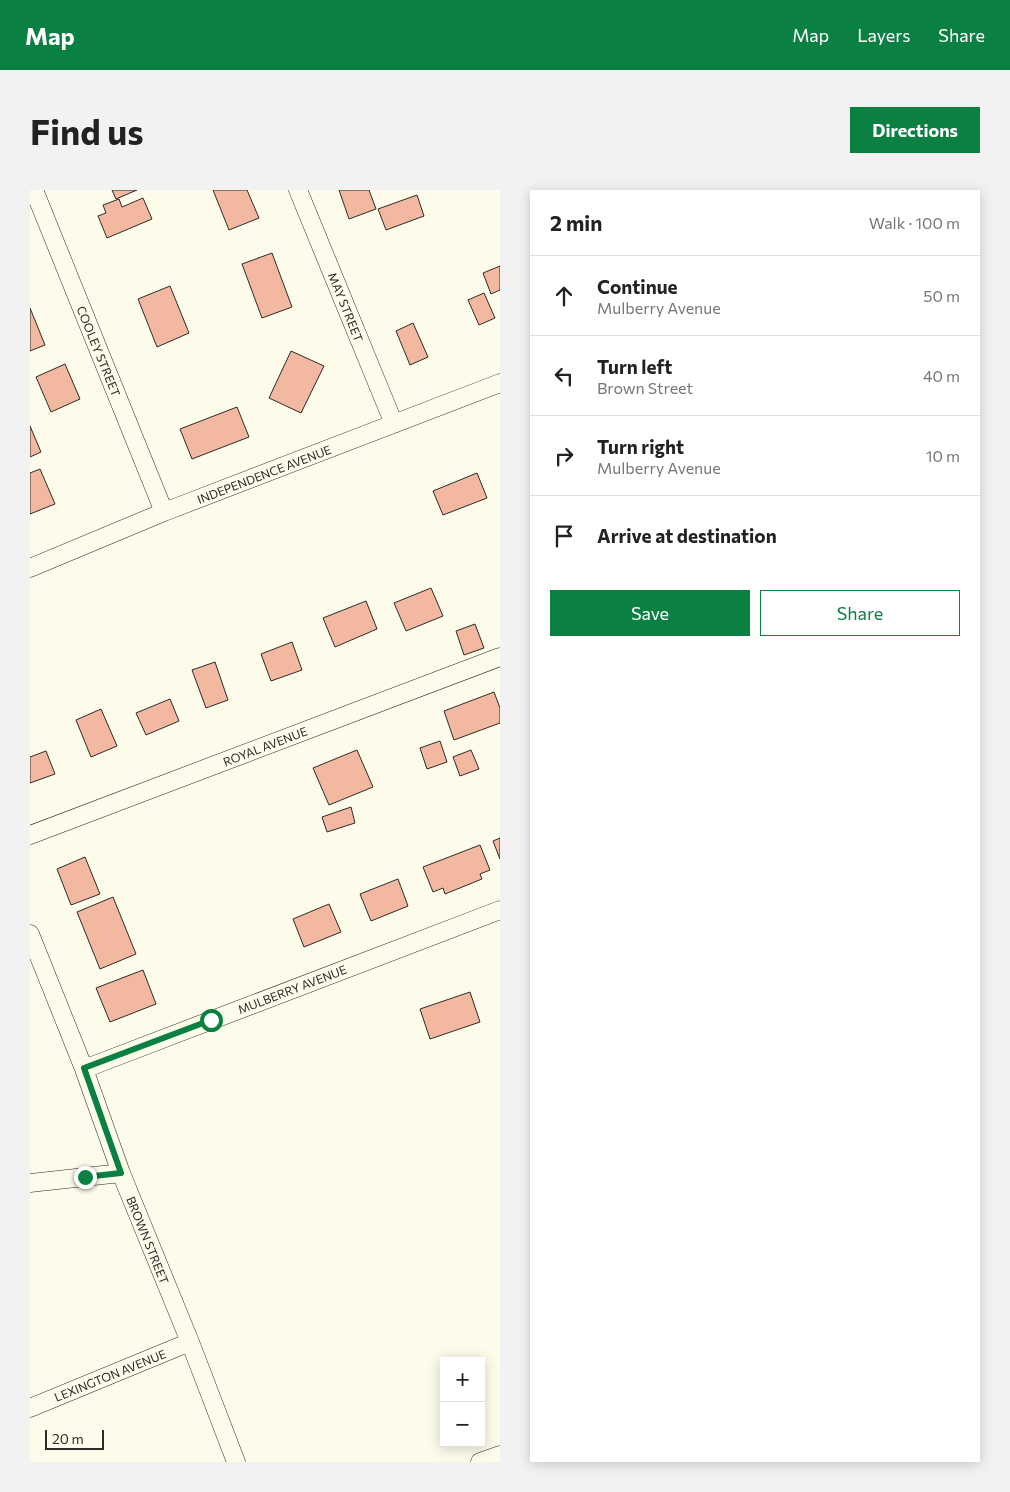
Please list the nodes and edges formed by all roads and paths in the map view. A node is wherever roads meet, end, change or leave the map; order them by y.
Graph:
1 (34, 190) edge
2 (298, 190) edge
3 (500, 383) edge
4 (394, 424) junction
5 (164, 512) junction
6 (30, 568) edge
7 (500, 657) edge
8 (30, 835) edge
9 (500, 910) edge
10 (30, 934) edge
11 (84, 1068) junction
12 (121, 1173) junction
13 (30, 1183) edge
14 (190, 1342) junction
15 (30, 1408) edge
16 (500, 1455) edge
17 (236, 1462) edge
18 (480, 1462) edge

1 - 5 street, COOLEY STREET
2 - 4 street, MAY STREET
3 - 4 street, INDEPENDENCE AVENUE
4 - 5 street, INDEPENDENCE AVENUE
5 - 6 street, INDEPENDENCE AVENUE
7 - 8 street, ROYAL AVENUE
9 - 11 street, MULBERRY AVENUE
10 - 11 street, BROWN STREET
11 - 12 street, BROWN STREET
12 - 13 street
12 - 14 street, BROWN STREET
14 - 15 street, LEXINGTON AVENUE
14 - 17 street, BROWN STREET
16 - 18 street

